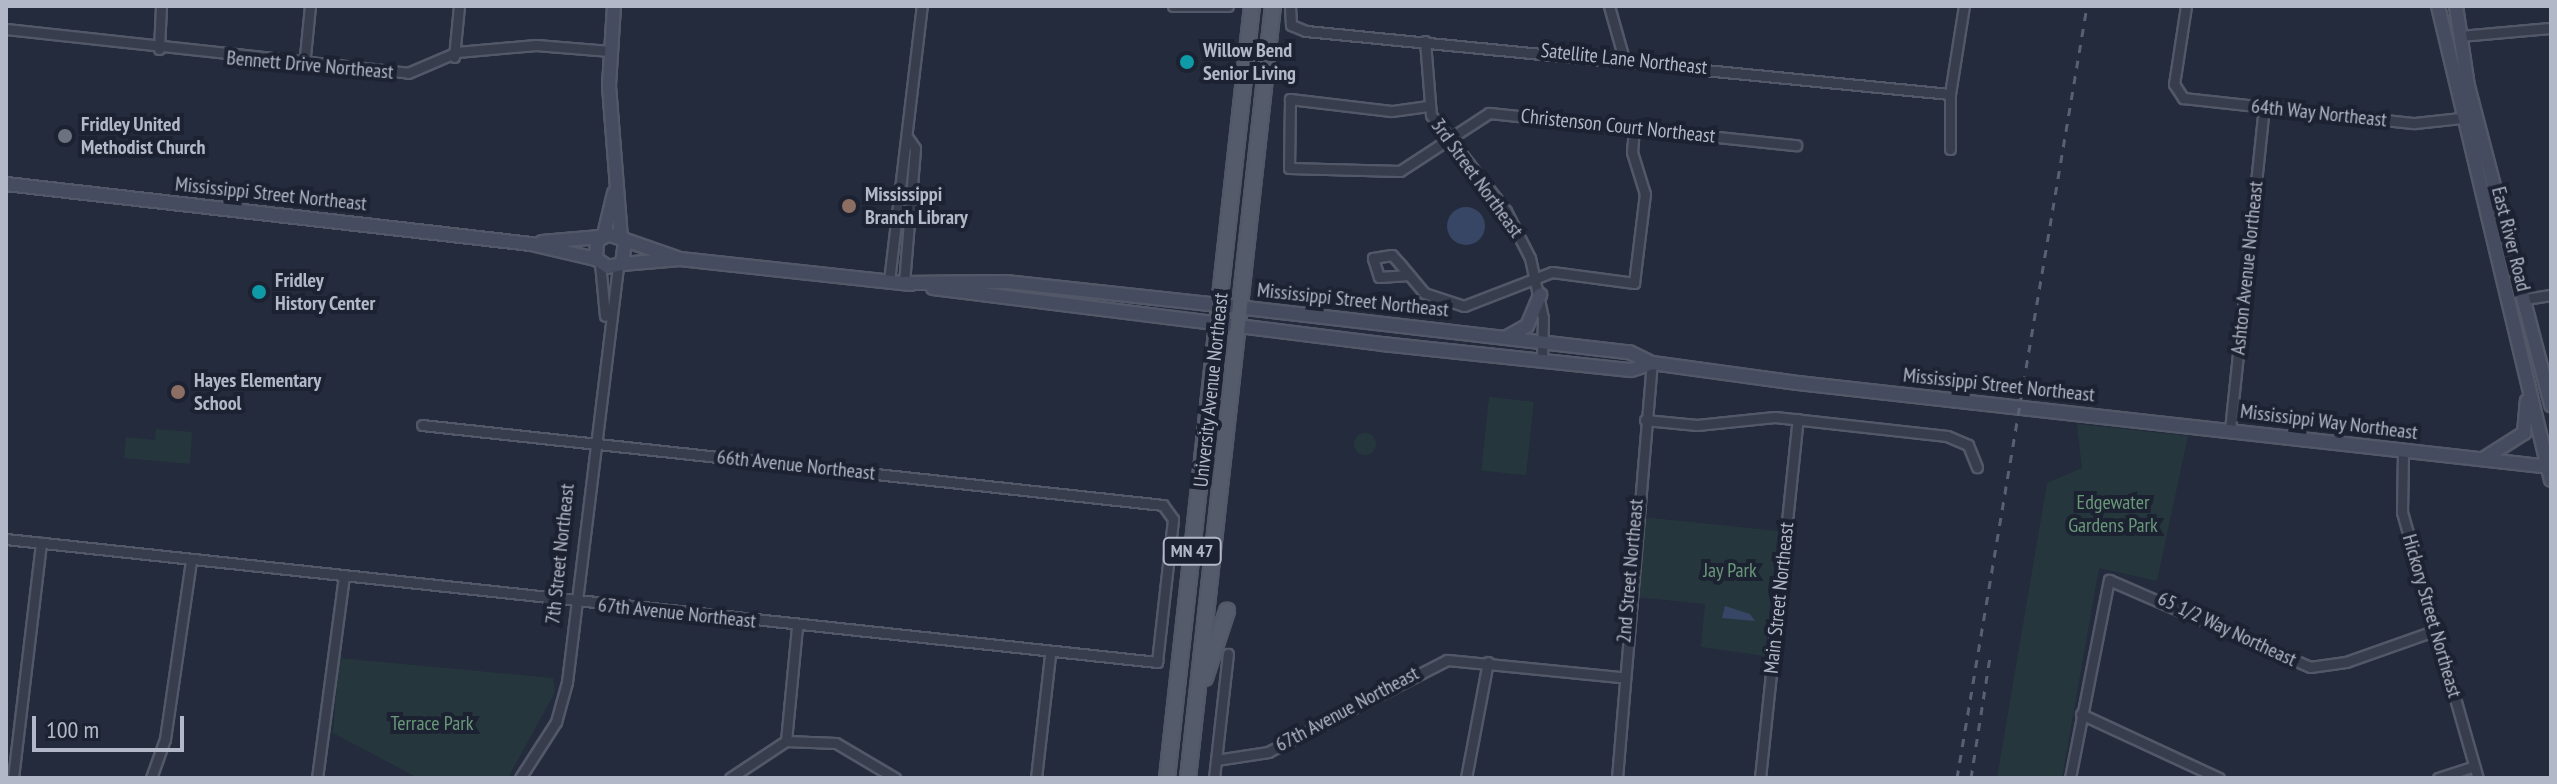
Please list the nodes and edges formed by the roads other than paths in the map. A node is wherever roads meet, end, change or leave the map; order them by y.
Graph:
1 (161, 6) edge
2 (310, 6) edge
3 (459, 6) edge
4 (614, 6) edge
5 (922, 6) edge
6 (1173, 6) edge
7 (1252, 6) edge
8 (1273, 6) edge
9 (1290, 6) edge
10 (1609, 6) edge
11 (1964, 6) edge
12 (2186, 6) edge
13 (2438, 6) edge
14 (2456, 6) edge
15 (1228, 9) edge
16 (2551, 28) edge
17 (6, 29) edge
18 (2459, 36) junction
19 (1425, 41) junction
20 (159, 49) junction
21 (610, 51) junction
22 (454, 57) junction
23 (1624, 59) junction
24 (304, 66) junction
25 (1950, 94) junction
26 (1428, 106) junction
27 (2264, 106) junction
28 (2461, 118) junction
29 (1634, 127) junction
30 (908, 138) junction
31 (1447, 138) junction
32 (1796, 145) dead end
33 (1950, 149) dead end
34 (617, 182) junction
35 (6, 184) edge
36 (602, 236) junction
37 (623, 239) junction
38 (531, 244) junction
39 (680, 259) junction
40 (598, 261) junction
41 (620, 265) junction
42 (1409, 275) dead end
43 (1536, 277) junction
44 (889, 281) junction
45 (904, 283) junction
46 (1540, 295) junction
47 (2551, 295) edge
48 (2525, 299) junction
49 (1220, 305) junction
50 (1241, 307) junction
51 (606, 323) junction
52 (1218, 325) junction
53 (1238, 328) junction
54 (1506, 337) junction
55 (1542, 341) junction
56 (1542, 360) junction
57 (1652, 363) junction
58 (2528, 390) junction
59 (2551, 405) edge
60 (2103, 417) joint
61 (1798, 419) junction
62 (1645, 420) junction
63 (422, 425) dead end
64 (2230, 430) junction
65 (591, 443) junction
66 (2403, 451) junction
67 (2482, 459) junction
68 (2549, 466) edge
69 (1977, 467) dead end
70 (2551, 480) edge
71 (6, 539) edge
72 (41, 543) junction
73 (191, 560) junction
74 (344, 576) junction
75 (576, 602) junction
76 (1227, 611) dead end
77 (797, 627) junction
78 (2437, 630) junction
79 (1228, 654) dead end
80 (1050, 656) junction
81 (1157, 662) joint
82 (1488, 662) junction
83 (1620, 677) junction
84 (1196, 701) junction
85 (2081, 714) junction
86 (786, 741) junction
87 (1216, 760) junction
88 (2474, 766) junction
89 (13, 778) edge
90 (151, 778) edge
91 (317, 778) edge
92 (520, 778) edge
93 (730, 778) edge
94 (895, 778) edge
95 (1036, 778) edge
96 (1167, 778) edge
97 (1188, 778) edge
98 (1214, 778) edge
99 (1466, 778) edge
100 (1617, 778) edge
101 (1760, 778) edge
102 (2070, 778) edge
103 (2219, 778) edge
104 (2438, 778) edge
105 (2478, 778) edge

1 - 20 street
2 - 24 street
3 - 22 street
4 - 21 street
5 - 30 street
6 - 15 street
7 - 49 main road, University Avenue Northeast / MN 47
8 - 50 main road, University Avenue Northeast / MN 47
9 - 19 street, Satellite Lane Northeast
10 - 23 street
11 - 25 street
12 - 27 street, 64th Way Northeast
13 - 28 street, East River Road
14 - 18 street, East River Road
16 - 18 street
17 - 20 street, Bennett Drive Northeast
18 - 48 street, East River Road
19 - 23 street, Satellite Lane Northeast
19 - 26 street, 3rd Street Northeast
20 - 24 street, Bennett Drive Northeast
21 - 22 street, Bennett Drive Northeast
21 - 34 street
22 - 24 street, Bennett Drive Northeast
23 - 25 street, Satellite Lane Northeast
25 - 33 street
26 - 31 street, 3rd Street Northeast
26 - 31 street, Christenson Court Northeast
27 - 28 street, 64th Way Northeast
27 - 64 street, Ashton Avenue Northeast
28 - 58 street, East River Road
29 - 31 street, Christenson Court Northeast
29 - 32 street, Christenson Court Northeast
29 - 43 street
30 - 44 street
30 - 45 street
31 - 43 street, 3rd Street Northeast
34 - 36 street
34 - 37 street
35 - 38 street, Mississippi Street Northeast
36 - 37 street, Mississippi Street Northeast
36 - 38 street, Mississippi Street Northeast
36 - 40 street
37 - 39 street, Mississippi Street Northeast
37 - 41 street
38 - 40 street, Mississippi Street Northeast
39 - 41 street, Mississippi Street Northeast
39 - 44 street, Mississippi Street Northeast
40 - 41 street, Mississippi Street Northeast
40 - 51 street, 7th Street Northeast
41 - 51 street, 7th Street Northeast
42 - 43 street
43 - 46 street, 3rd Street Northeast
44 - 45 street, Mississippi Street Northeast
45 - 49 street, Mississippi Street Northeast
45 - 52 street, Mississippi Street Northeast
46 - 54 street
46 - 55 street, 3rd Street Northeast
47 - 48 street
48 - 59 street, East River Road
49 - 50 street, Mississippi Street Northeast
49 - 52 main road, University Avenue Northeast / MN 47
50 - 53 main road, University Avenue Northeast / MN 47
50 - 54 street, Mississippi Street Northeast
51 - 65 street, 7th Street Northeast
52 - 53 street, Mississippi Street Northeast
52 - 96 main road, University Avenue Northeast / MN 47
53 - 56 street, Mississippi Street Northeast
53 - 84 main road, University Avenue Northeast / MN 47
54 - 55 street, Mississippi Street Northeast
55 - 56 street, 3rd Street Northeast
55 - 57 street, Mississippi Street Northeast
56 - 57 street, Mississippi Street Northeast
57 - 60 street, Mississippi Street Northeast
57 - 62 street, 2nd Street Northeast
58 - 67 street
58 - 68 street, East River Road
60 - 64 street, Mississippi Way Northeast
61 - 62 street
61 - 69 street
61 - 101 street, Main Street Northeast
62 - 83 street, 2nd Street Northeast
63 - 65 street, 66th Avenue Northeast
64 - 66 street, Mississippi Way Northeast
65 - 75 street, 7th Street Northeast
65 - 81 street, 66th Avenue Northeast
66 - 67 street, Mississippi Way Northeast
66 - 78 street, Hickory Street Northeast
67 - 68 street, Mississippi Way Northeast
68 - 70 street, East River Road
71 - 72 street, 67th Avenue Northeast
72 - 73 street, 67th Avenue Northeast
72 - 89 street
73 - 74 street, 67th Avenue Northeast
73 - 90 street
74 - 75 street, 67th Avenue Northeast
74 - 91 street
75 - 77 street, 67th Avenue Northeast
75 - 92 street, 7th Street Northeast
76 - 84 main road
77 - 80 street, 67th Avenue Northeast
77 - 86 street
78 - 85 street, 65 1/2 Way Northeast
78 - 88 street, Hickory Street Northeast
79 - 87 street
80 - 81 street, 67th Avenue Northeast
80 - 95 street
82 - 83 street, 67th Avenue Northeast
82 - 87 street, 67th Avenue Northeast
82 - 99 street
83 - 100 street, 2nd Street Northeast
84 - 97 main road, University Avenue Northeast / MN 47
85 - 102 street
85 - 103 street
86 - 93 street
86 - 94 street
87 - 98 street
88 - 104 street
88 - 105 street, Hickory Street Northeast

